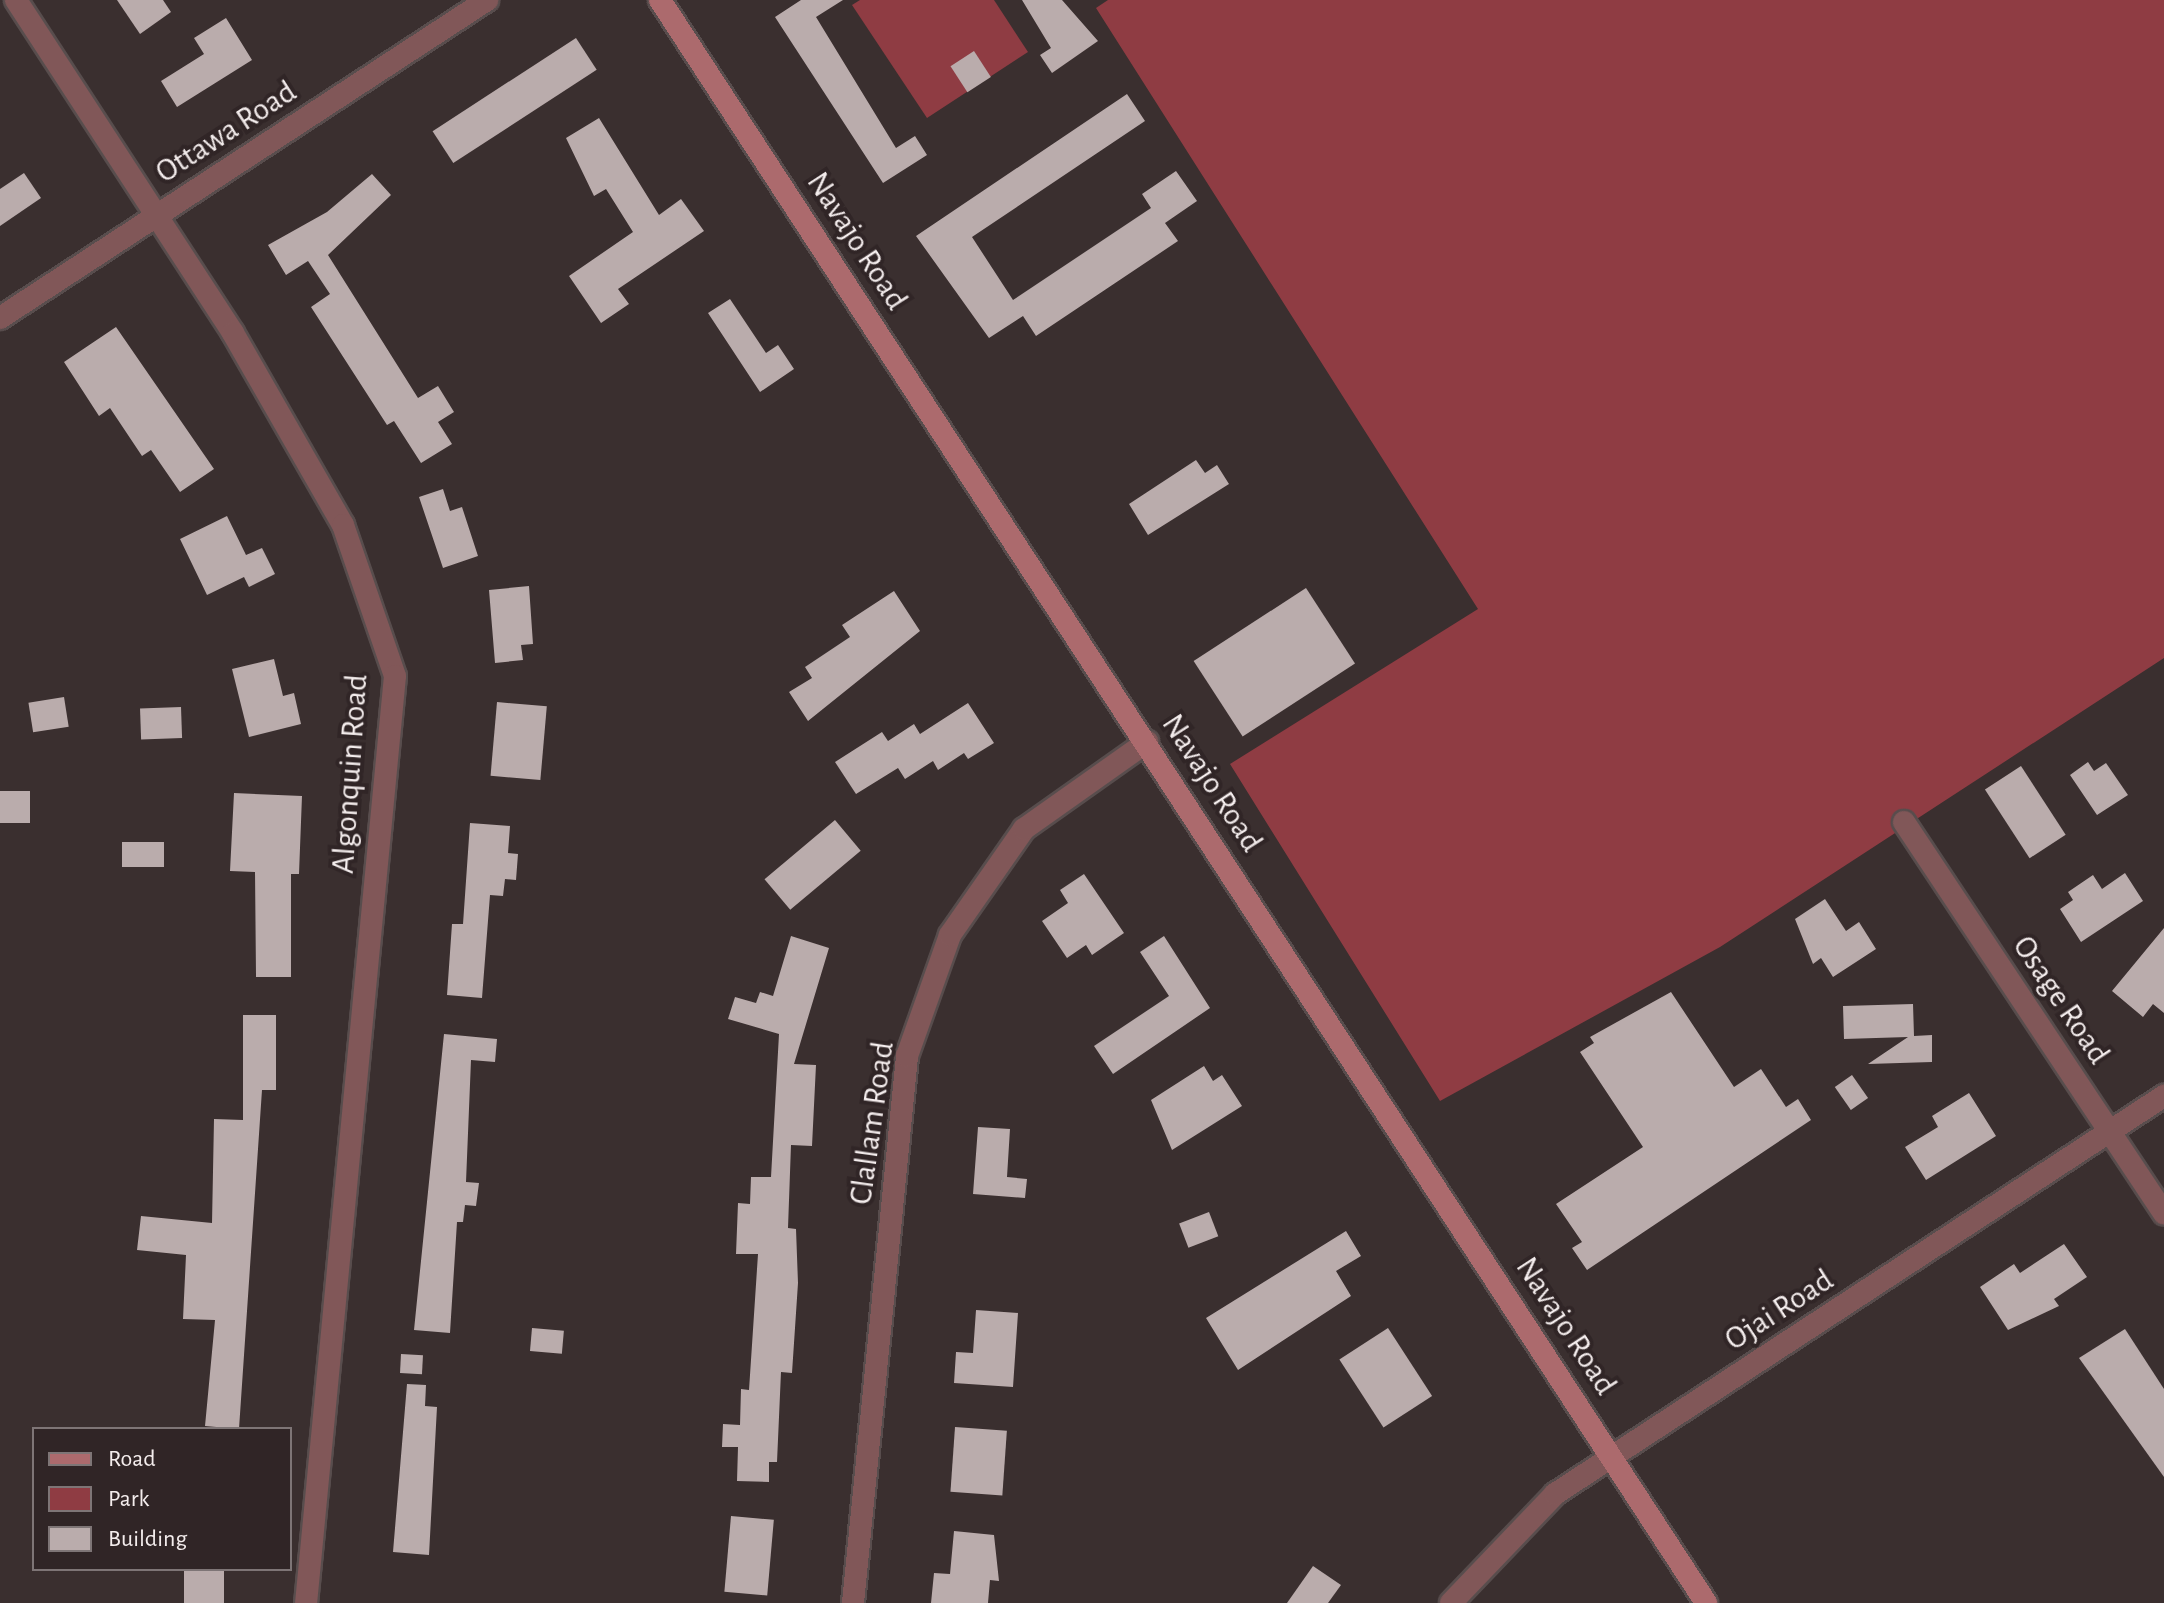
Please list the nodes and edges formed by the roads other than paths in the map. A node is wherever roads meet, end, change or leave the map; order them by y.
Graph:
1 (16, 0) edge
2 (487, 0) edge
3 (660, 0) edge
4 (157, 216) junction
5 (0, 318) edge
6 (1147, 742) junction
7 (1904, 822) dead end
8 (2164, 1096) edge
9 (2110, 1131) junction
10 (2164, 1214) edge
11 (1613, 1456) junction
12 (306, 1603) edge
13 (853, 1603) edge
14 (1451, 1603) edge
15 (1706, 1603) edge

1 - 4 street, Algonquin Road
2 - 4 street, Ottawa Road
3 - 6 main road, Navajo Road
4 - 5 street, Ottawa Road
4 - 12 street, Algonquin Road
6 - 11 main road, Navajo Road
6 - 13 street, Clallam Road
7 - 9 street, Osage Road
8 - 9 street, Ojai Road
9 - 10 street, Osage Road
9 - 11 street, Ojai Road
11 - 14 street, Ojai Road
11 - 15 main road, Navajo Road

